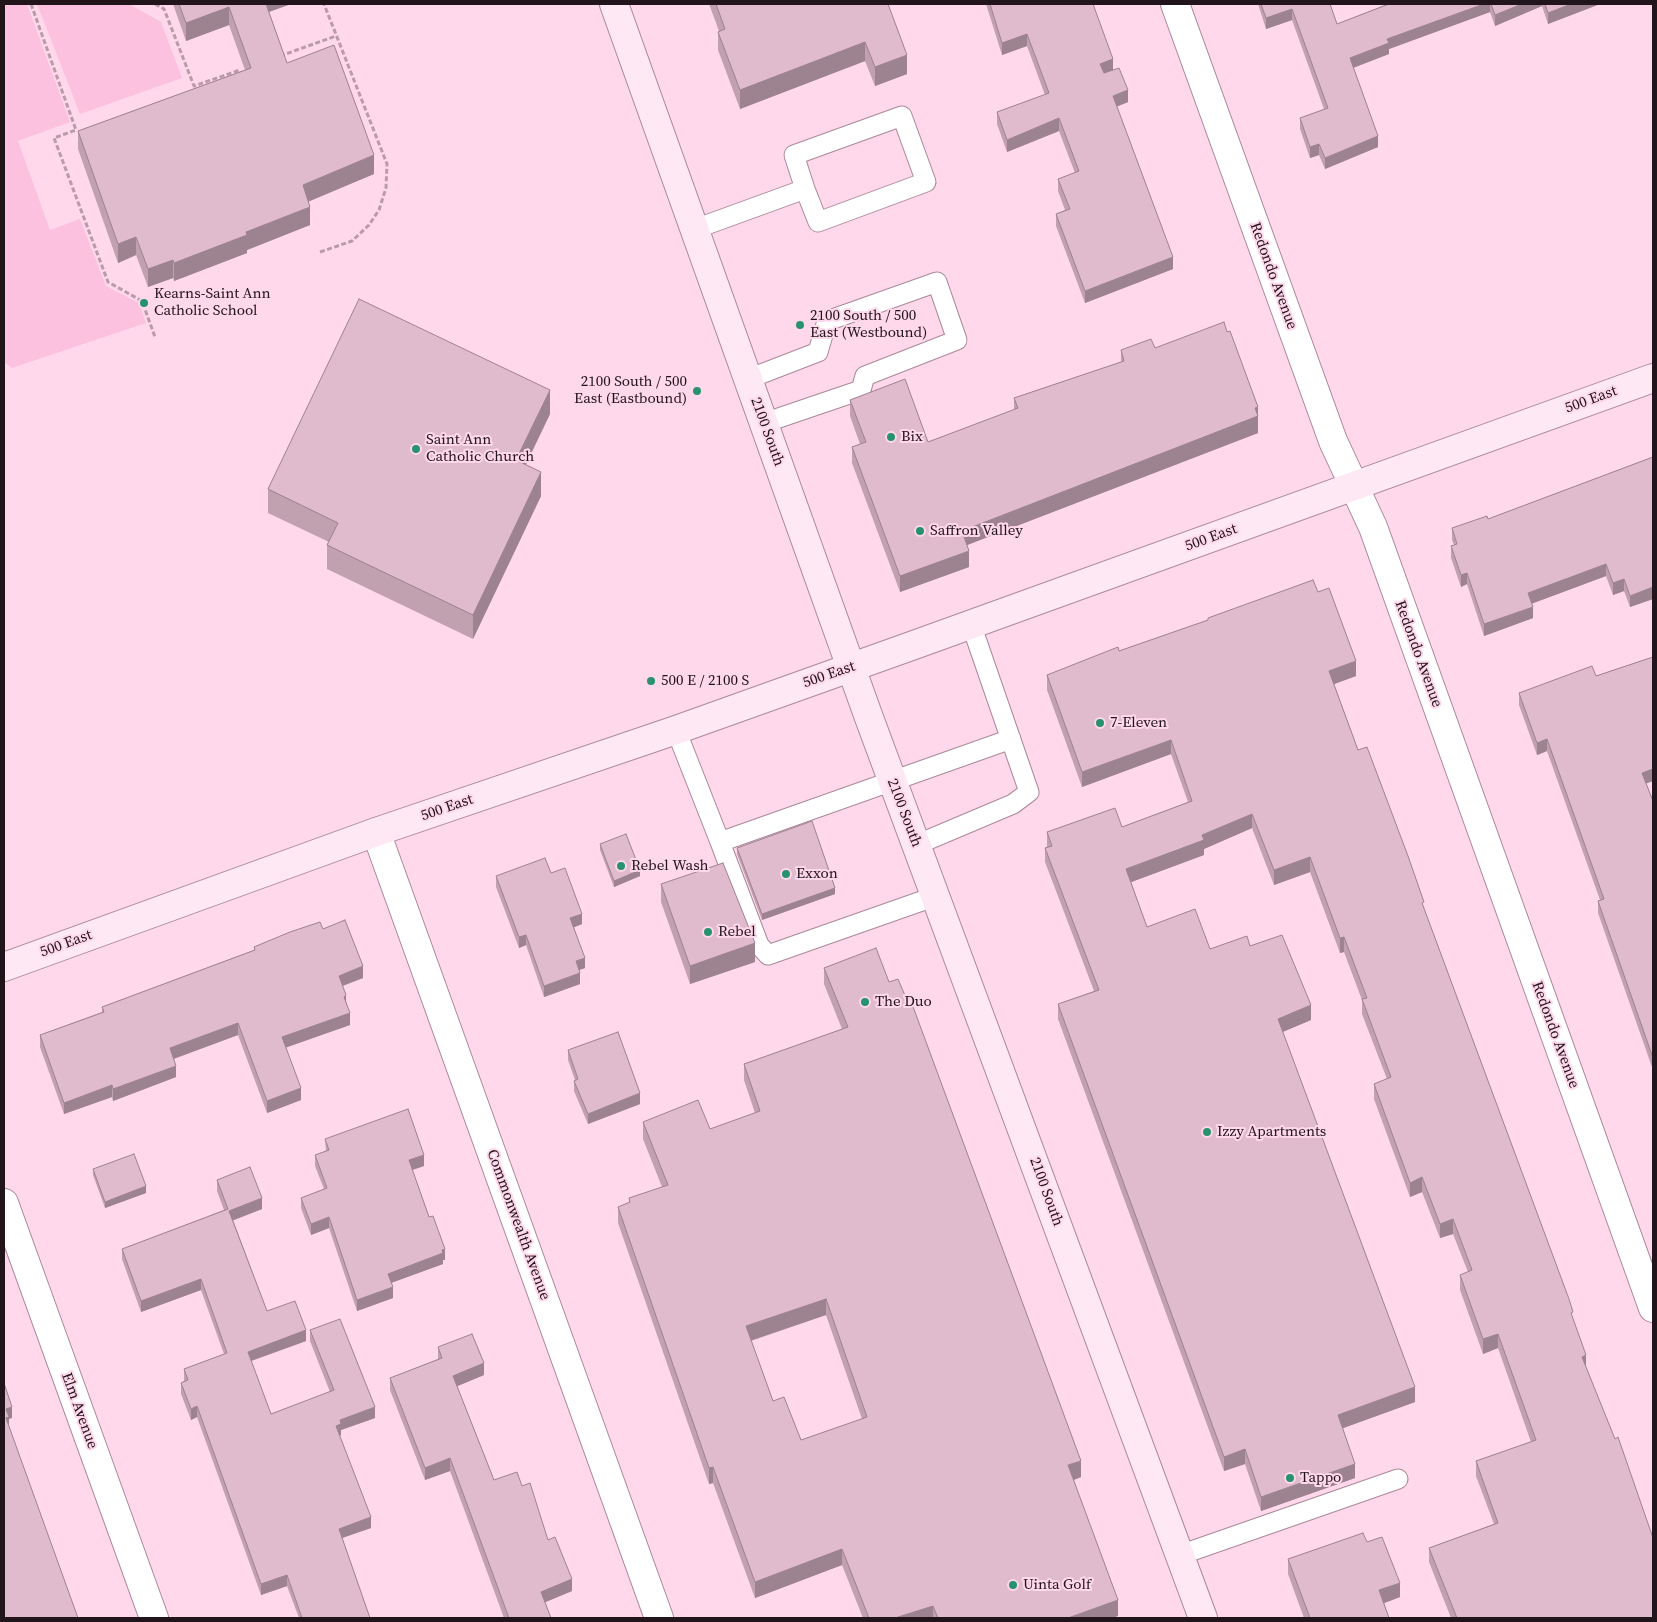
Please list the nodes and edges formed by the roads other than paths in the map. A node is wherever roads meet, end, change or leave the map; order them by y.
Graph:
1 (614, 4) edge
2 (1174, 4) edge
3 (805, 189) junction
4 (695, 229) junction
5 (1653, 378) edge
6 (748, 379) junction
7 (764, 423) junction
8 (1355, 486) junction
9 (972, 624) junction
10 (852, 668) junction
11 (676, 730) junction
12 (1011, 739) junction
13 (892, 781) junction
14 (376, 832) junction
15 (720, 842) junction
16 (916, 845) junction
17 (936, 896) junction
18 (4, 967) edge
19 (4, 1203) edge
20 (1653, 1308) edge
21 (1398, 1479) dead end
22 (1180, 1554) junction
23 (154, 1618) edge
24 (659, 1618) edge
25 (1203, 1618) edge

1 - 4 street, 2100 South
2 - 8 street, Redondo Avenue
3 - 3 lane
3 - 4 lane
4 - 6 street, 2100 South
5 - 8 street, 500 East
6 - 7 street, 2100 South
6 - 7 lane
7 - 10 street, 2100 South
8 - 9 street, 500 East
8 - 20 street, Redondo Avenue
9 - 10 street, 500 East
9 - 12 lane
10 - 11 street, 500 East
10 - 13 street, 2100 South
11 - 14 street, 500 East
11 - 15 lane
12 - 13 lane
12 - 16 lane
13 - 15 lane
13 - 16 street, 2100 South
14 - 18 street, 500 East
14 - 24 street, Commonwealth Avenue
15 - 17 lane
16 - 17 street, 2100 South
17 - 22 street, 2100 South
19 - 23 street, Elm Avenue
21 - 22 lane
22 - 25 street, 2100 South

